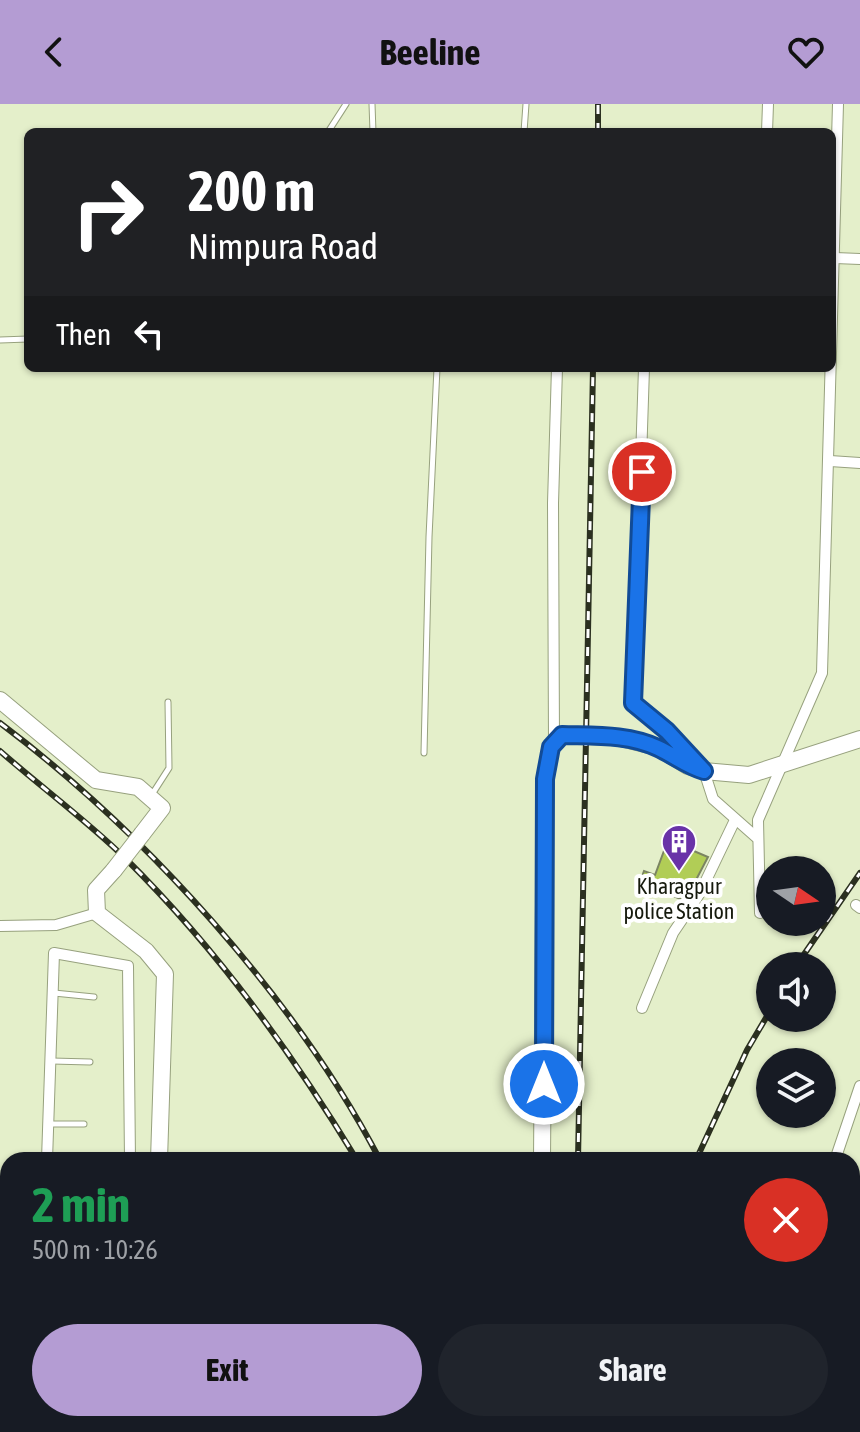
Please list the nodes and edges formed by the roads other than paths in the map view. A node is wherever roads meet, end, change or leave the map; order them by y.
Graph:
1 (346, 104) edge
2 (372, 104) edge
3 (526, 104) edge
4 (768, 104) edge
5 (838, 104) edge
6 (331, 128) edge
7 (373, 128) edge
8 (524, 128) edge
9 (767, 128) edge
10 (836, 147) edge
11 (860, 259) edge
12 (836, 265) edge
13 (24, 339) edge
14 (0, 340) edge
15 (437, 372) edge
16 (557, 372) edge
17 (644, 372) edge
18 (832, 372) edge
19 (830, 461) junction
20 (860, 463) edge
21 (0, 700) edge
22 (168, 702) dead end
23 (558, 738) junction
24 (860, 739) edge
25 (424, 753) dead end
26 (781, 768) junction
27 (704, 771) junction
28 (150, 797) junction
29 (735, 820) junction
30 (756, 837) junction
31 (757, 856) edge
32 (97, 913) junction
33 (0, 926) edge
34 (53, 993) junction
35 (94, 997) dead end
36 (642, 1008) dead end
37 (51, 1061) junction
38 (90, 1062) dead end
39 (860, 1086) edge
40 (49, 1124) junction
41 (84, 1124) dead end
42 (47, 1152) edge
43 (130, 1152) edge
44 (159, 1152) edge
45 (542, 1152) edge
46 (838, 1152) edge

1 - 6 lane
2 - 7 lane
3 - 8 lane
4 - 9 street
5 - 10 street
11 - 12 street
13 - 14 lane
15 - 25 lane
16 - 23 street
17 - 27 street
18 - 19 street
19 - 20 street
19 - 26 street
21 - 28 main road
22 - 28 lane
23 - 27 main road, bridge
23 - 45 main road
24 - 26 main road
26 - 27 main road
26 - 30 street
27 - 29 street
28 - 32 main road, bridge
29 - 30 street
29 - 36 street
30 - 31 street
32 - 33 street
32 - 44 main road
34 - 35 lane
34 - 37 street
34 - 43 street
37 - 38 lane
37 - 40 street
39 - 46 street
40 - 41 lane
40 - 42 street

